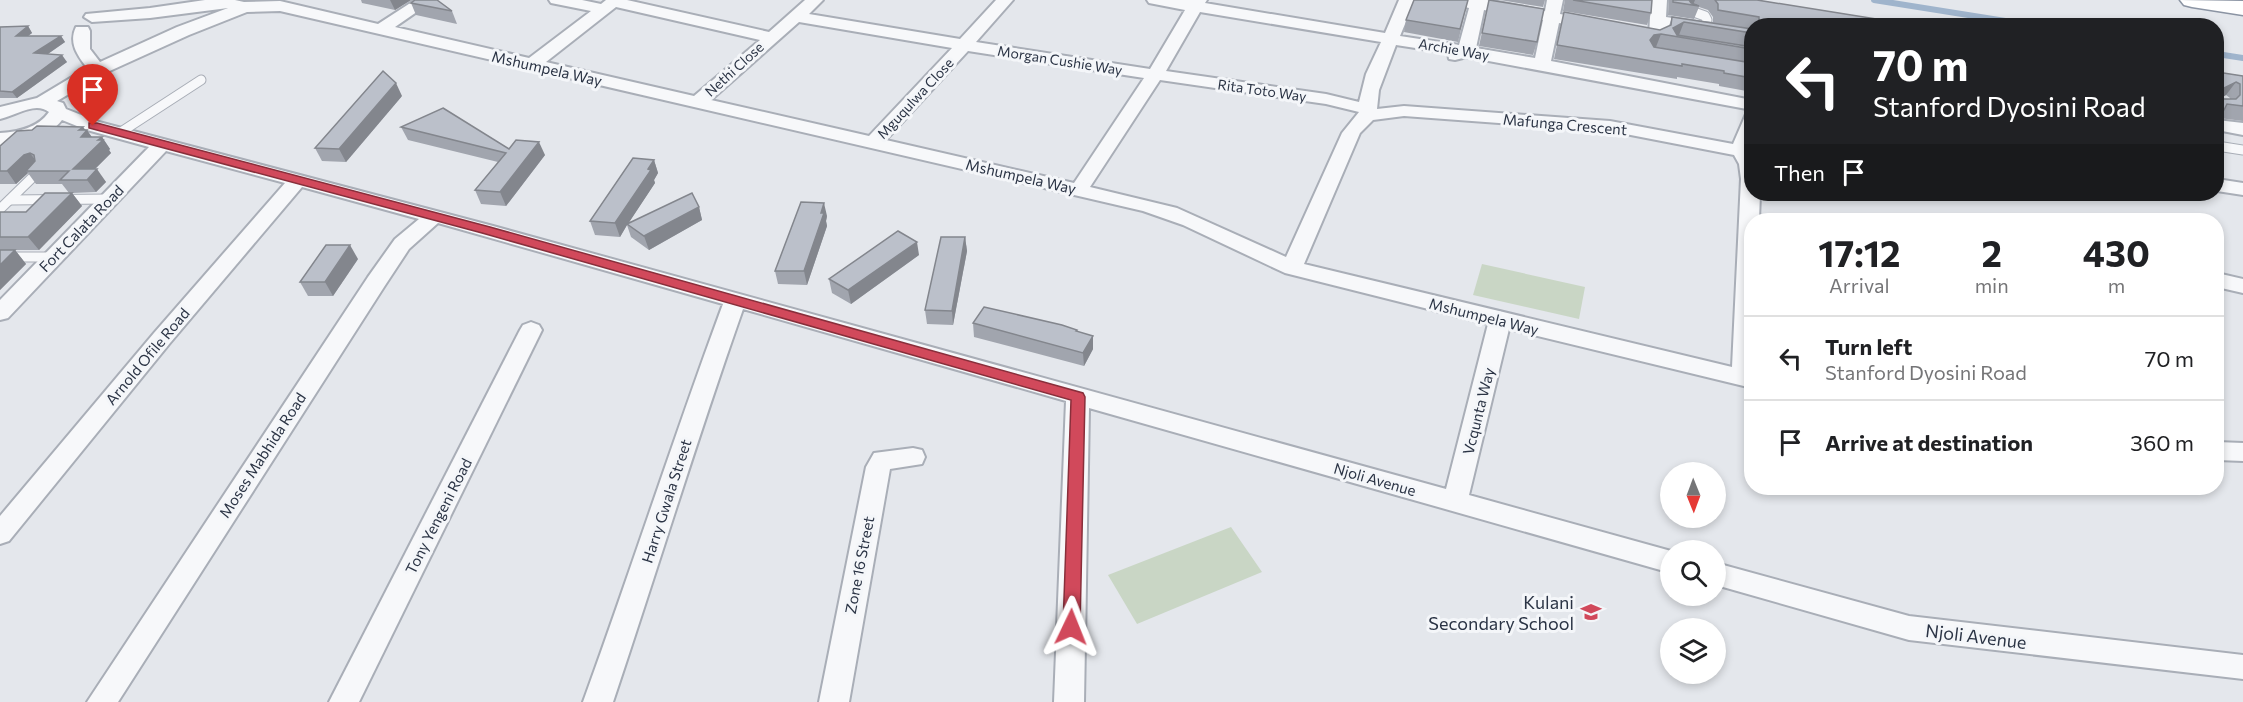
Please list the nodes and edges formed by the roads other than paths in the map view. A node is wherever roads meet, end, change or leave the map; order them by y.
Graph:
1 (116, 0) edge
2 (426, 0) edge
3 (557, 0) edge
4 (815, 0) edge
5 (1005, 0) edge
6 (1155, 0) edge
7 (1407, 0) edge
8 (1453, 0) edge
9 (1659, 0) edge
10 (2192, 0) edge
11 (1479, 2) edge
12 (1197, 3) edge
13 (611, 4) edge
14 (245, 8) junction
15 (1553, 8) edge
16 (2243, 8) edge
17 (1692, 11) edge
18 (797, 17) junction
19 (1610, 26) edge
20 (1705, 28) junction
21 (380, 30) junction
22 (82, 31) dead end
23 (1744, 35) edge
24 (770, 37) junction
25 (1655, 41) junction
26 (1391, 42) junction
27 (1678, 42) edge
28 (960, 49) junction
29 (1468, 51) junction
30 (532, 64) junction
31 (1542, 64) junction
32 (97, 70) junction
33 (1156, 74) junction
34 (201, 80) dead end
35 (1655, 85) junction
36 (698, 102) junction
37 (41, 103) junction
38 (1744, 103) edge
39 (2, 112) edge
40 (58, 112) junction
41 (1368, 112) junction
42 (93, 126) junction
43 (2224, 126) edge
44 (2243, 129) edge
45 (121, 132) junction
46 (27, 134) junction
47 (0, 139) edge
48 (1744, 141) edge
49 (873, 142) junction
50 (163, 143) junction
51 (2224, 147) edge
52 (0, 150) edge
53 (2243, 150) edge
54 (1740, 152) junction
55 (1744, 157) edge
56 (38, 172) edge
57 (297, 181) junction
58 (1079, 189) junction
59 (109, 199) junction
60 (10, 200) junction
61 (0, 209) edge
62 (433, 217) junction
63 (0, 257) edge
64 (54, 257) junction
65 (1292, 268) junction
66 (2224, 282) edge
67 (2243, 286) edge
68 (735, 301) junction
69 (0, 314) edge
70 (1500, 321) junction
71 (531, 330) dead end
72 (1744, 378) edge
73 (1078, 397) junction
74 (2224, 451) edge
75 (2243, 452) edge
76 (913, 457) dead end
77 (1455, 501) junction
78 (0, 534) edge
79 (1660, 559) edge
80 (1726, 577) edge
81 (2243, 667) edge
82 (102, 702) edge
83 (344, 702) edge
84 (598, 702) edge
85 (834, 702) edge
86 (1069, 702) edge

1 - 14 street
2 - 21 street
3 - 13 street
4 - 18 street, Nethi Close
5 - 28 street, Mguqulwa Close
6 - 12 street
7 - 26 street
8 - 11 street
9 - 25 street
10 - 16 highway
11 - 15 street
11 - 29 street
12 - 26 street
12 - 33 street
13 - 24 street
13 - 30 street
14 - 21 street, Mshumpela Way
14 - 32 street
15 - 19 street
15 - 31 street
17 - 20 lane
18 - 24 street, Nethi Close
18 - 28 street, Morgan Cushie Way
20 - 23 street
20 - 25 street
21 - 30 street, Mshumpela Way
22 - 32 street
24 - 36 street, Nethi Close
25 - 27 street
25 - 35 street
26 - 29 street, Archie Way
26 - 41 street
28 - 33 street, Morgan Cushie Way
28 - 49 street, Mguqulwa Close
29 - 31 street, Archie Way
30 - 36 street, Mshumpela Way
31 - 35 street, Archie Way
32 - 37 street
33 - 41 street, Rita Toto Way
33 - 58 street
34 - 45 lane
35 - 38 street, Archie Way
36 - 49 street, Mshumpela Way
37 - 39 street
37 - 40 street
40 - 42 street
40 - 46 street
41 - 54 street, Mafunga Crescent
41 - 65 street
42 - 45 street, Njoli Avenue
42 - 46 street
43 - 44 street
45 - 50 street, Njoli Avenue
46 - 47 street
46 - 52 street
48 - 54 street
49 - 58 street, Mshumpela Way
50 - 57 street, Njoli Avenue
50 - 59 street, Fort Calata Road
51 - 53 lane
54 - 55 street
56 - 60 lane
57 - 62 street, Njoli Avenue
57 - 78 street, Arnold Ofile Road
58 - 65 street, Mshumpela Way
59 - 60 lane
59 - 64 street, Fort Calata Road
60 - 61 lane
62 - 68 street, Njoli Avenue
62 - 82 street, Moses Mabhida Road
63 - 64 lane
64 - 69 street, Fort Calata Road
65 - 70 street, Mshumpela Way
66 - 67 street
68 - 73 street, Njoli Avenue
68 - 84 street, Harry Gwala Street
70 - 72 street, Mshumpela Way
70 - 77 street, Vcqunta Way
71 - 83 street, Tony Yengeni Road
73 - 77 street, Njoli Avenue
73 - 86 street
74 - 75 street
76 - 85 street, Zone 16 Street
77 - 79 street, Njoli Avenue
80 - 81 street, Njoli Avenue

